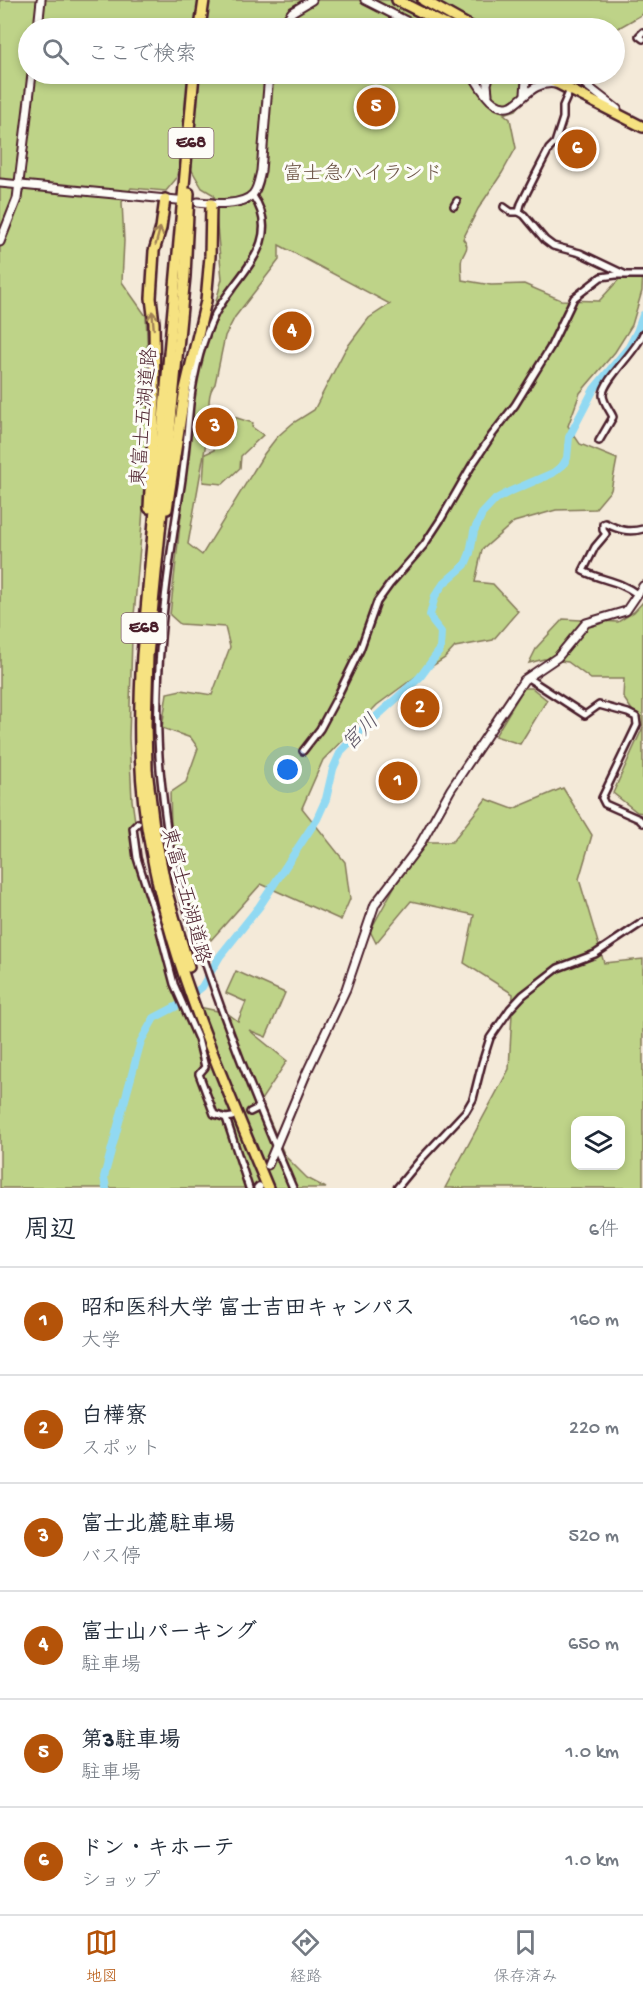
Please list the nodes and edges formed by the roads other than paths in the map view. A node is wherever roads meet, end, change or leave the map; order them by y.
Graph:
1 (41, 0) edge
2 (205, 0) edge
3 (312, 0) edge
4 (365, 0) edge
5 (397, 0) edge
6 (423, 0) edge
7 (431, 0) edge
8 (39, 18) edge
9 (203, 18) edge
10 (288, 18) edge
11 (400, 18) edge
12 (432, 18) edge
13 (456, 18) edge
14 (457, 18) edge
15 (643, 32) edge
16 (643, 39) edge
17 (31, 84) edge
18 (195, 84) edge
19 (268, 84) edge
20 (479, 84) edge
21 (487, 84) edge
22 (526, 84) edge
23 (558, 84) edge
24 (571, 84) edge
25 (585, 84) edge
26 (568, 89) junction
27 (525, 94) junction
28 (489, 98) junction
29 (617, 109) junction
30 (643, 125) edge
31 (0, 183) edge
32 (19, 185) junction
33 (253, 196) junction
34 (165, 199) junction
35 (177, 200) dead end
36 (198, 202) dead end
37 (211, 204) junction
38 (504, 207) dead end
39 (519, 212) junction
40 (0, 242) edge
41 (181, 275) junction
42 (625, 275) junction
43 (643, 276) edge
44 (643, 334) edge
45 (598, 441) dead end
46 (643, 529) edge
47 (159, 540) junction
48 (643, 586) edge
49 (147, 589) junction
50 (637, 594) junction
51 (528, 678) junction
52 (303, 751) dead end
53 (643, 823) edge
54 (138, 824) dead end
55 (643, 922) edge
56 (188, 974) junction
57 (260, 1107) junction
58 (250, 1112) dead end
59 (276, 1146) junction
60 (268, 1165) dead end
61 (249, 1188) edge
62 (262, 1188) edge
63 (292, 1188) edge
64 (398, 1188) edge

1 - 8 main road
2 - 9 highway
3 - 10 main road
4 - 11 main road
5 - 12 highway
6 - 13 highway
7 - 14 highway
15 - 16 street
17 - 32 main road
18 - 41 highway, E68
19 - 33 main road
20 - 28 main road
21 - 28 main road
22 - 27 main road
23 - 26 highway
24 - 29 highway
25 - 29 main road
26 - 27 main road
26 - 30 highway
26 - 39 street
27 - 28 main road
29 - 30 highway
31 - 32 main road
32 - 34 main road
32 - 40 main road
33 - 37 main road
33 - 57 street
34 - 35 main road
49 -> 34 highway
36 - 37 main road
37 - 47 highway, E68
38 - 39 street
39 - 42 street
41 - 47 highway, 東富士五湖道路 / E68
41 - 49 highway, 東富士五湖道路 / E68
42 - 43 street
42 - 52 street
44 - 45 street
46 - 50 street
47 - 56 highway, 東富士五湖道路 / E68
48 - 50 main road
49 - 56 highway, 東富士五湖道路 / E68
50 - 51 main road
51 - 53 street
51 - 59 main road
54 - 61 street
55 - 64 street
56 - 62 highway, 東富士五湖道路 / E68
57 - 58 street
57 - 59 street
59 - 60 main road
59 - 63 street

